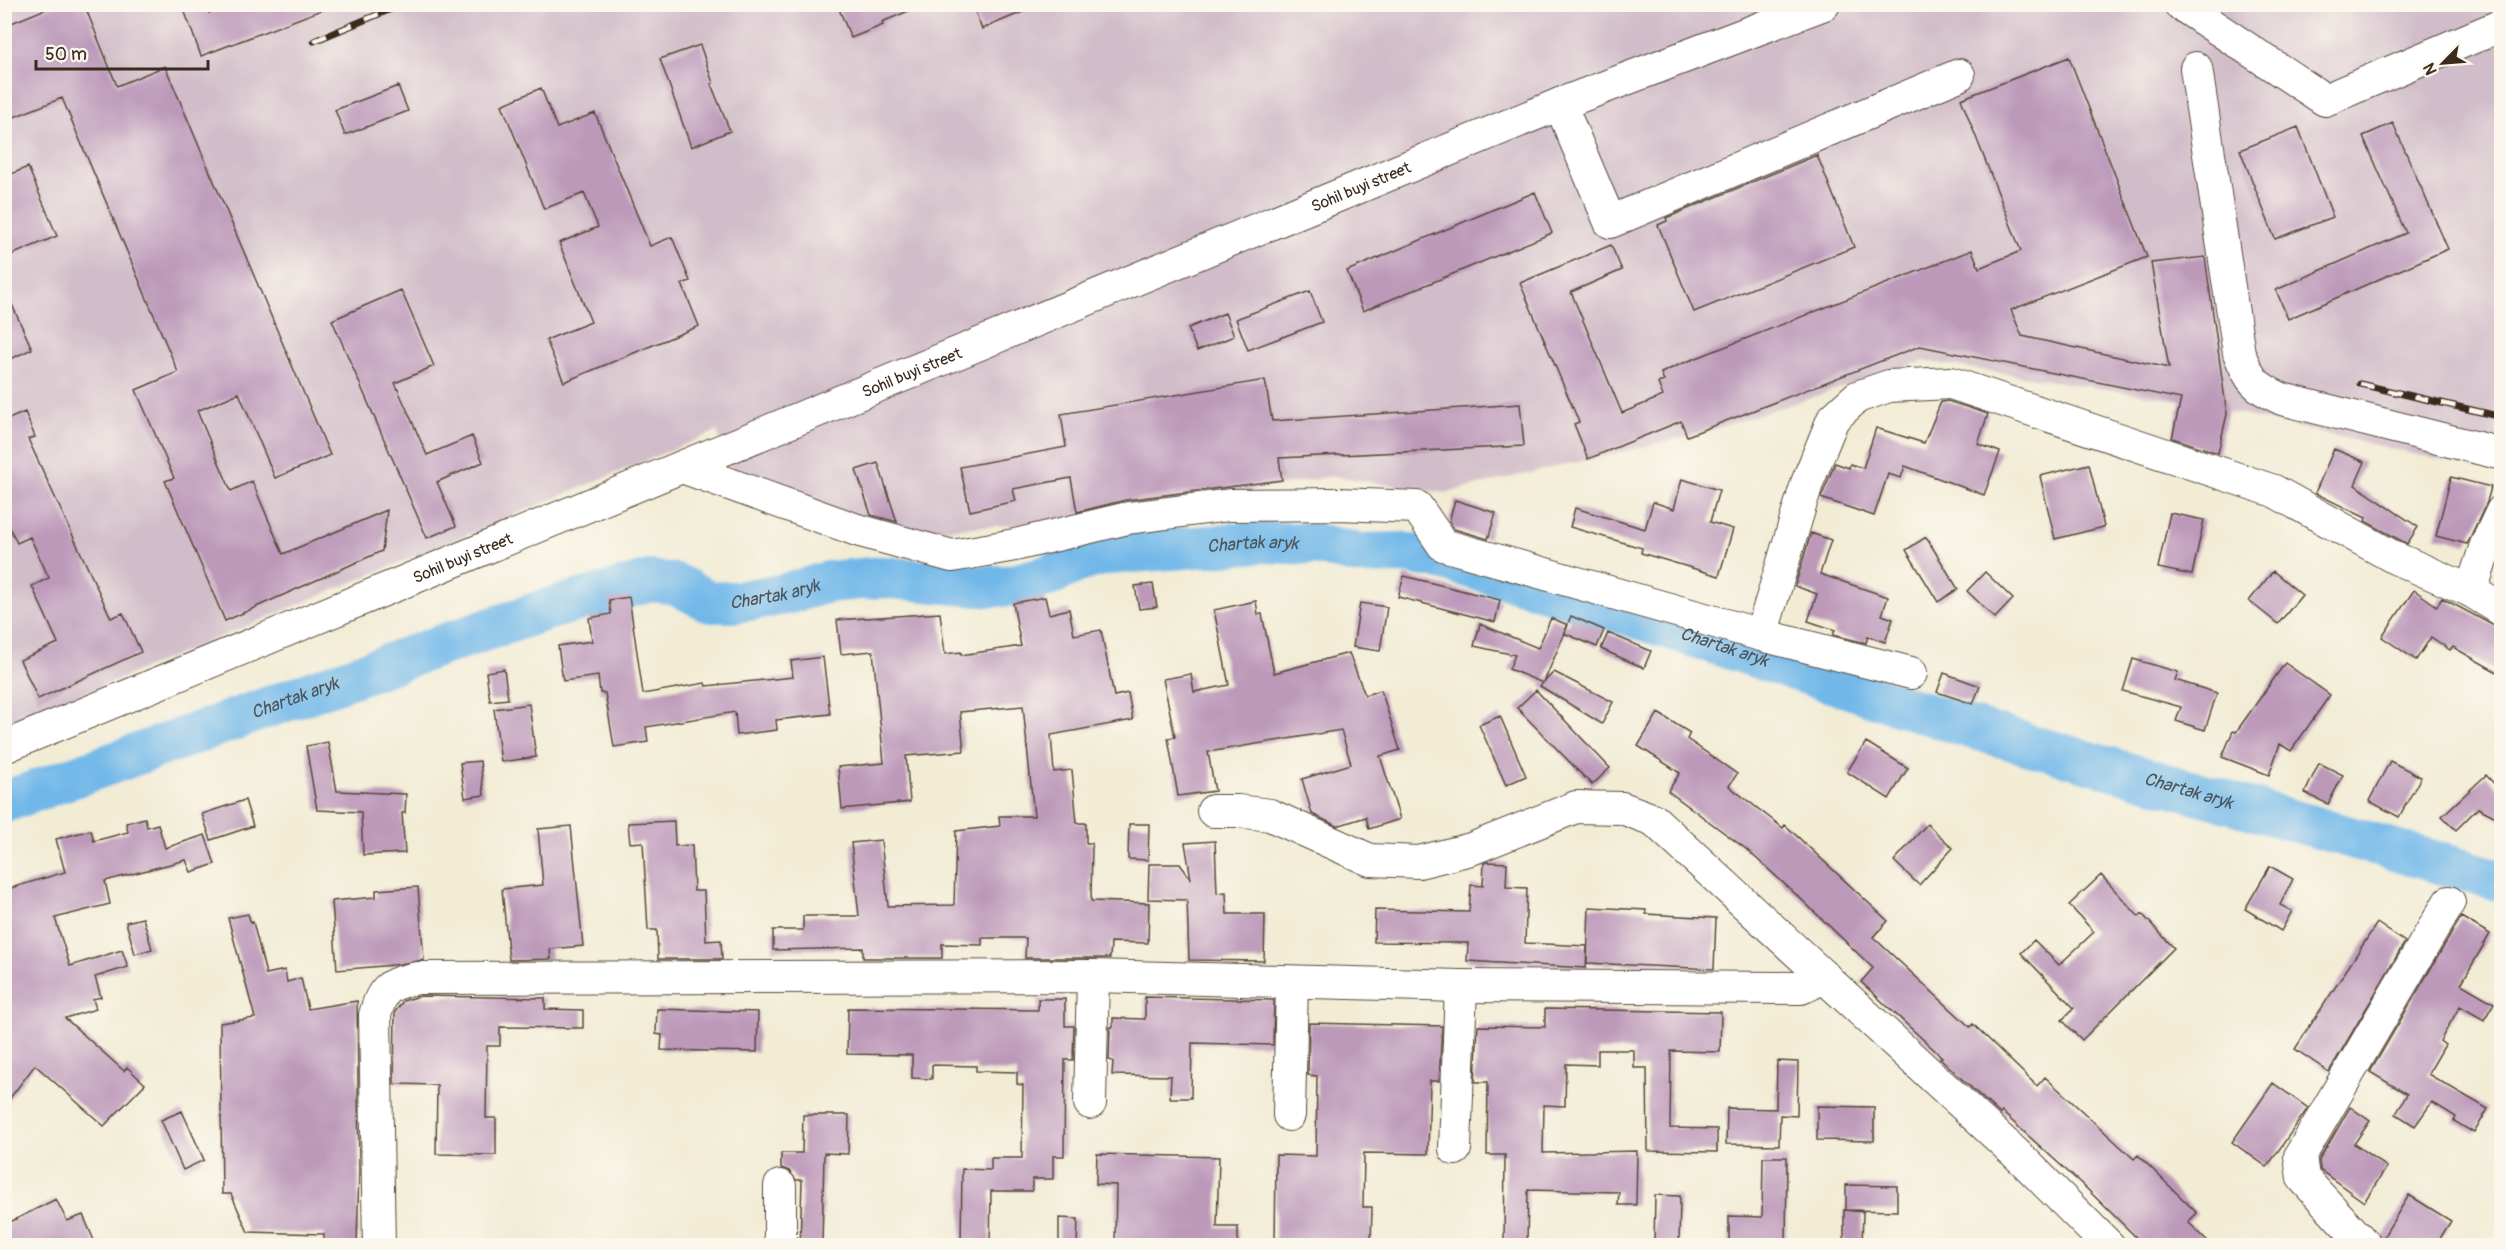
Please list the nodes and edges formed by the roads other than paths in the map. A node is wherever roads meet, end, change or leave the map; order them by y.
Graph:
1 (1824, 4) edge
2 (2180, 4) edge
3 (2502, 24) edge
4 (2196, 68) dead end
5 (1959, 75) dead end
6 (1560, 104) junction
7 (2502, 454) edge
8 (682, 467) junction
9 (2502, 511) edge
10 (2471, 591) junction
11 (2502, 610) edge
12 (1761, 635) junction
13 (1911, 674) dead end
14 (4, 747) edge
15 (1213, 811) dead end
16 (2449, 902) dead end
17 (1093, 976) junction
18 (1825, 977) junction
19 (1292, 982) junction
20 (1461, 986) junction
21 (1090, 1102) dead end
22 (1290, 1115) dead end
23 (1455, 1149) dead end
24 (780, 1186) dead end
25 (379, 1245) edge
26 (780, 1245) edge
27 (2109, 1245) edge
28 (2366, 1245) edge

1 - 6 street, Sohil buyi street
2 - 3 street
4 - 7 street
5 - 6 street
6 - 8 street, Sohil buyi street
8 - 12 street
8 - 14 street, Sohil buyi street
9 - 10 street
10 - 11 street
10 - 12 street
12 - 13 street
15 - 18 street
16 - 28 street
17 - 19 street
17 - 21 street
17 - 25 street
18 - 20 street
18 - 27 street
19 - 20 street
19 - 22 street
20 - 23 street
24 - 26 street

